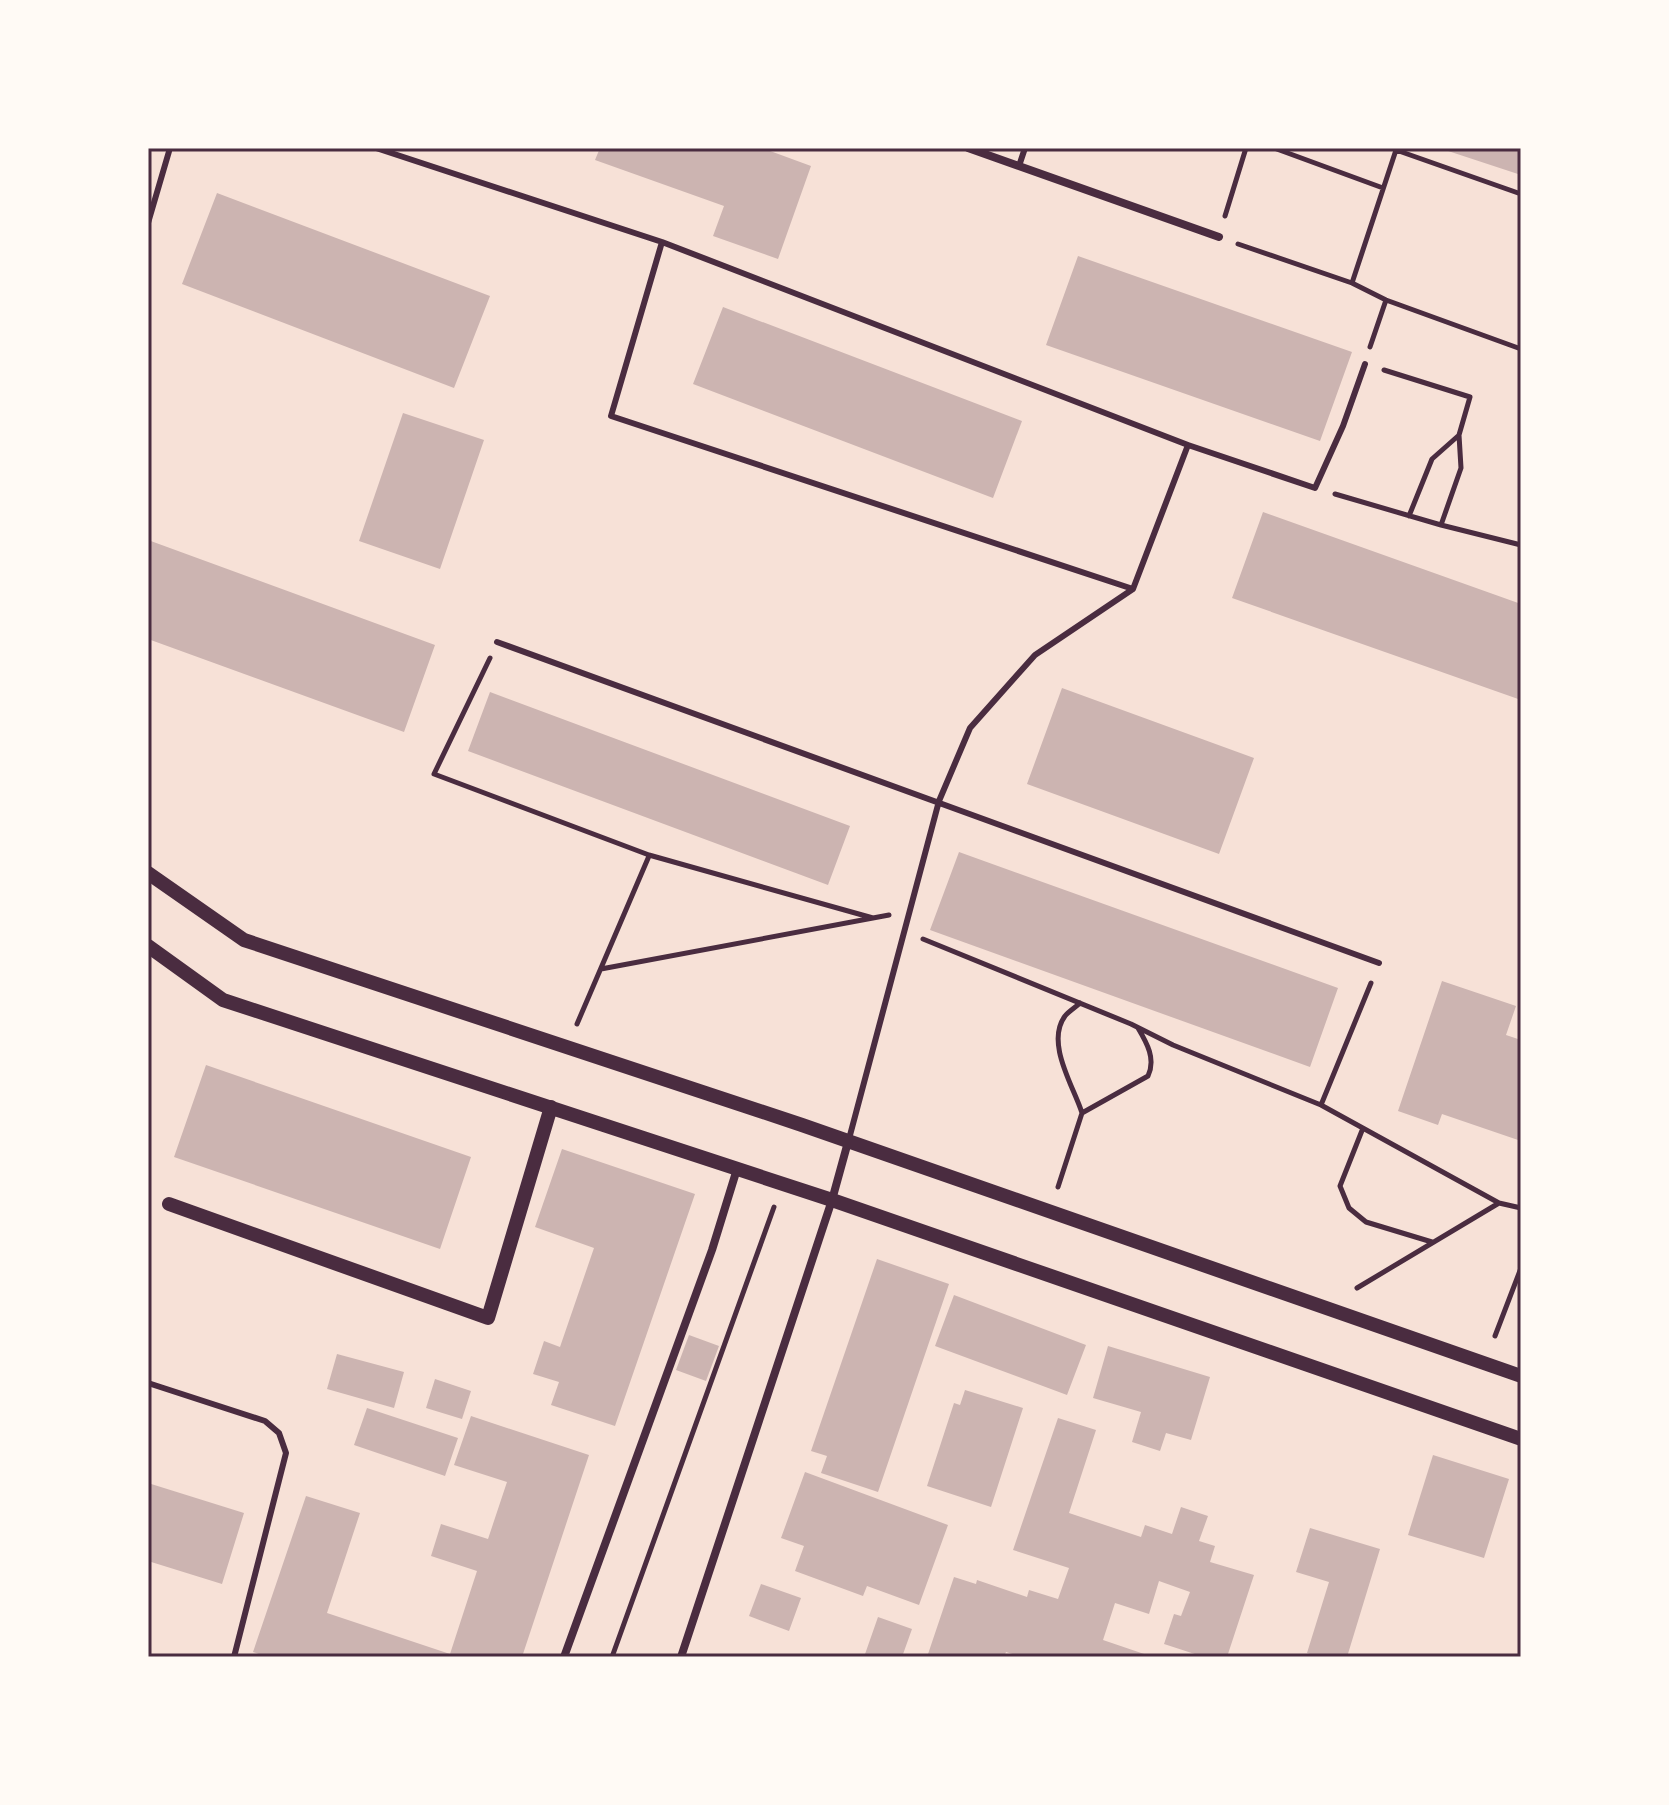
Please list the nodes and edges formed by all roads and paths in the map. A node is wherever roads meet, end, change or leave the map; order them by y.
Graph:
1 (170, 148) edge
2 (376, 148) edge
3 (968, 148) edge
4 (1025, 148) edge
5 (1246, 148) edge
6 (1274, 148) edge
7 (1019, 166) junction
8 (1383, 188) junction
9 (1521, 194) edge
10 (148, 223) edge
11 (1219, 237) junction
12 (662, 242) junction
13 (1352, 283) junction
14 (1386, 300) junction
15 (1521, 346) edge
16 (1365, 364) junction
17 (1459, 435) junction
18 (1188, 445) junction
19 (1315, 488) junction
20 (1409, 516) junction
21 (1441, 525) junction
22 (1521, 545) edge
23 (1133, 589) junction
24 (497, 642) joint
25 (939, 801) junction
26 (649, 855) junction
27 (148, 873) edge
28 (909, 911) junction
29 (873, 918) junction
30 (904, 931) junction
31 (148, 946) edge
32 (1379, 963) joint
33 (601, 969) junction
34 (1080, 1003) junction
35 (577, 1024) dead end
36 (1138, 1027) junction
37 (1321, 1105) junction
38 (551, 1107) junction
39 (1082, 1113) junction
40 (1363, 1128) junction
41 (848, 1142) junction
42 (738, 1168) junction
43 (783, 1184) junction
44 (1058, 1187) dead end
45 (832, 1200) junction
46 (1499, 1203) junction
47 (169, 1204) dead end
48 (1521, 1208) edge
49 (1433, 1243) junction
50 (1521, 1268) edge
51 (1357, 1288) dead end
52 (1495, 1336) dead end
53 (1521, 1376) edge
54 (148, 1383) edge
55 (1521, 1439) edge
56 (234, 1657) edge
57 (564, 1657) edge
58 (612, 1657) edge
59 (681, 1657) edge

1 - 10 lane
2 - 12 lane
3 - 7 street
4 - 7 lane
5 - 11 path
6 - 8 path
7 - 11 street
8 - 9 path
8 - 13 path
11 - 13 path
12 - 18 lane
12 - 23 lane
13 - 14 path
14 - 15 path
14 - 16 path
16 - 17 path
16 - 19 lane
17 - 20 path
17 - 21 path
18 - 19 lane
18 - 23 lane
19 - 20 path
20 - 21 path
21 - 22 path
23 - 25 lane
24 - 25 lane
24 - 26 path
25 - 28 lane
25 - 32 lane
26 - 29 path
26 - 33 path
27 - 41 street
28 - 29 path
28 - 30 lane
29 - 33 path
30 - 34 path
30 - 41 lane
31 - 38 street
32 - 37 path
33 - 35 path
34 - 36 path
34 - 39 path
36 - 37 path
36 - 39 path
37 - 40 path
38 - 42 street
38 - 47 street
39 - 44 path
40 - 46 path
40 - 49 path
41 - 45 street
41 - 53 street
42 - 43 street
42 - 57 street
43 - 45 street
43 - 58 path
45 - 55 street
45 - 59 street
46 - 48 path
46 - 49 path
49 - 51 path
50 - 52 path
54 - 56 lane

